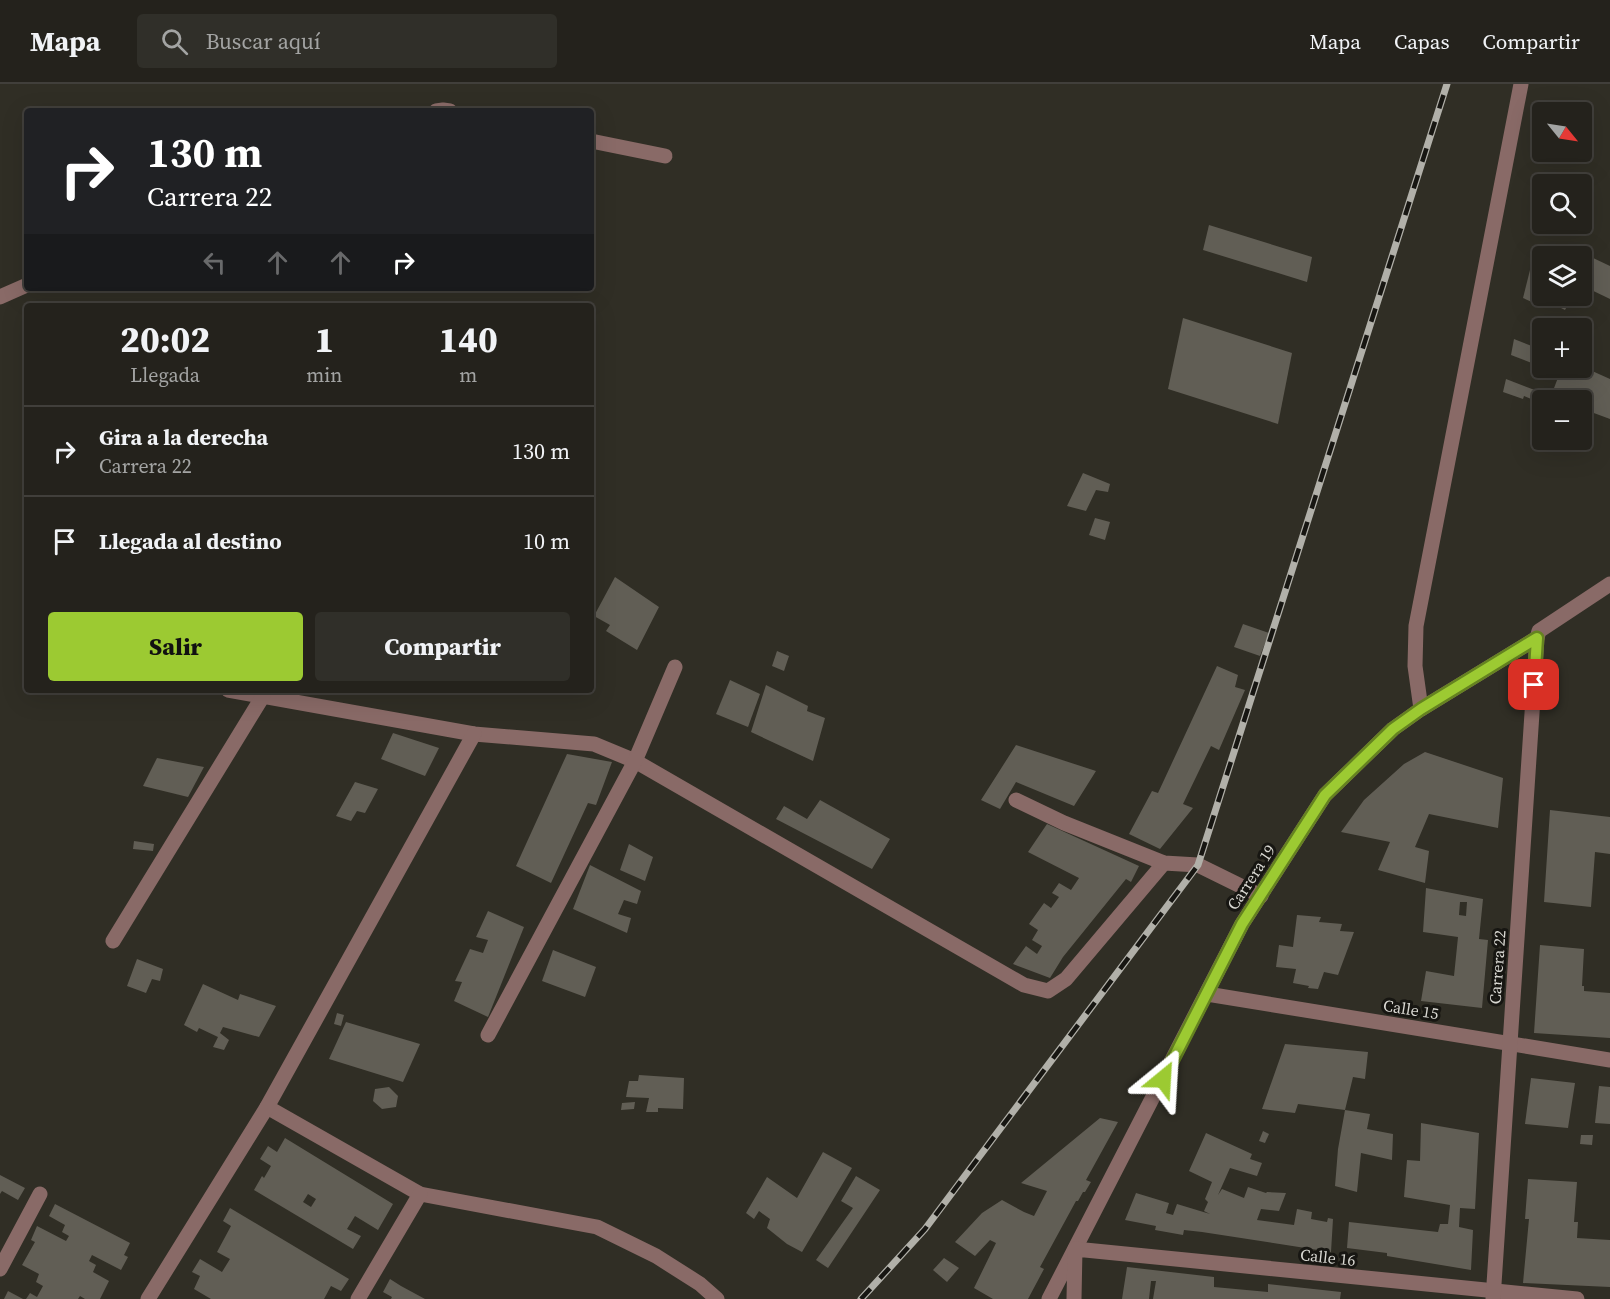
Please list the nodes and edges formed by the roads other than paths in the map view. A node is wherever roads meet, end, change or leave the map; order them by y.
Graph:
1 (1521, 84) edge
2 (594, 142) edge
3 (665, 156) dead end
4 (24, 286) edge
5 (0, 297) edge
6 (1608, 588) edge
7 (1537, 638) junction
8 (675, 667) dead end
9 (246, 693) edge
10 (263, 696) junction
11 (1421, 709) junction
12 (474, 734) junction
13 (635, 761) junction
14 (1016, 800) dead end
15 (1164, 863) junction
16 (1261, 896) junction
17 (113, 941) dead end
18 (1207, 994) junction
19 (488, 1035) dead end
20 (1510, 1044) junction
21 (1610, 1060) edge
22 (267, 1107) junction
23 (40, 1194) dead end
24 (420, 1194) junction
25 (1075, 1249) junction
26 (0, 1269) edge
27 (1493, 1295) edge
28 (148, 1299) edge
29 (358, 1299) edge
30 (717, 1299) edge
31 (1049, 1299) edge
32 (1074, 1299) edge
33 (1577, 1299) edge

1 - 11 street
2 - 3 street
4 - 5 street
6 - 7 street, Carrera 19
7 - 11 street, Carrera 19
7 - 20 street, Carrera 22
8 - 13 street
9 - 10 street
10 - 12 street
10 - 17 street
11 - 16 street, Carrera 19
12 - 13 street
12 - 22 street
13 - 15 street
13 - 19 street
14 - 15 street
15 - 16 street
16 - 18 street, Carrera 19
18 - 20 street, Calle 15
18 - 25 street, Carrera 19
20 - 21 street, Calle 15
20 - 27 street, Carrera 22
22 - 24 street
22 - 28 street
23 - 26 street
24 - 29 street
24 - 30 street
25 - 27 street, Calle 16
25 - 31 street, Carrera 19
25 - 32 street
27 - 33 street, Calle 16

